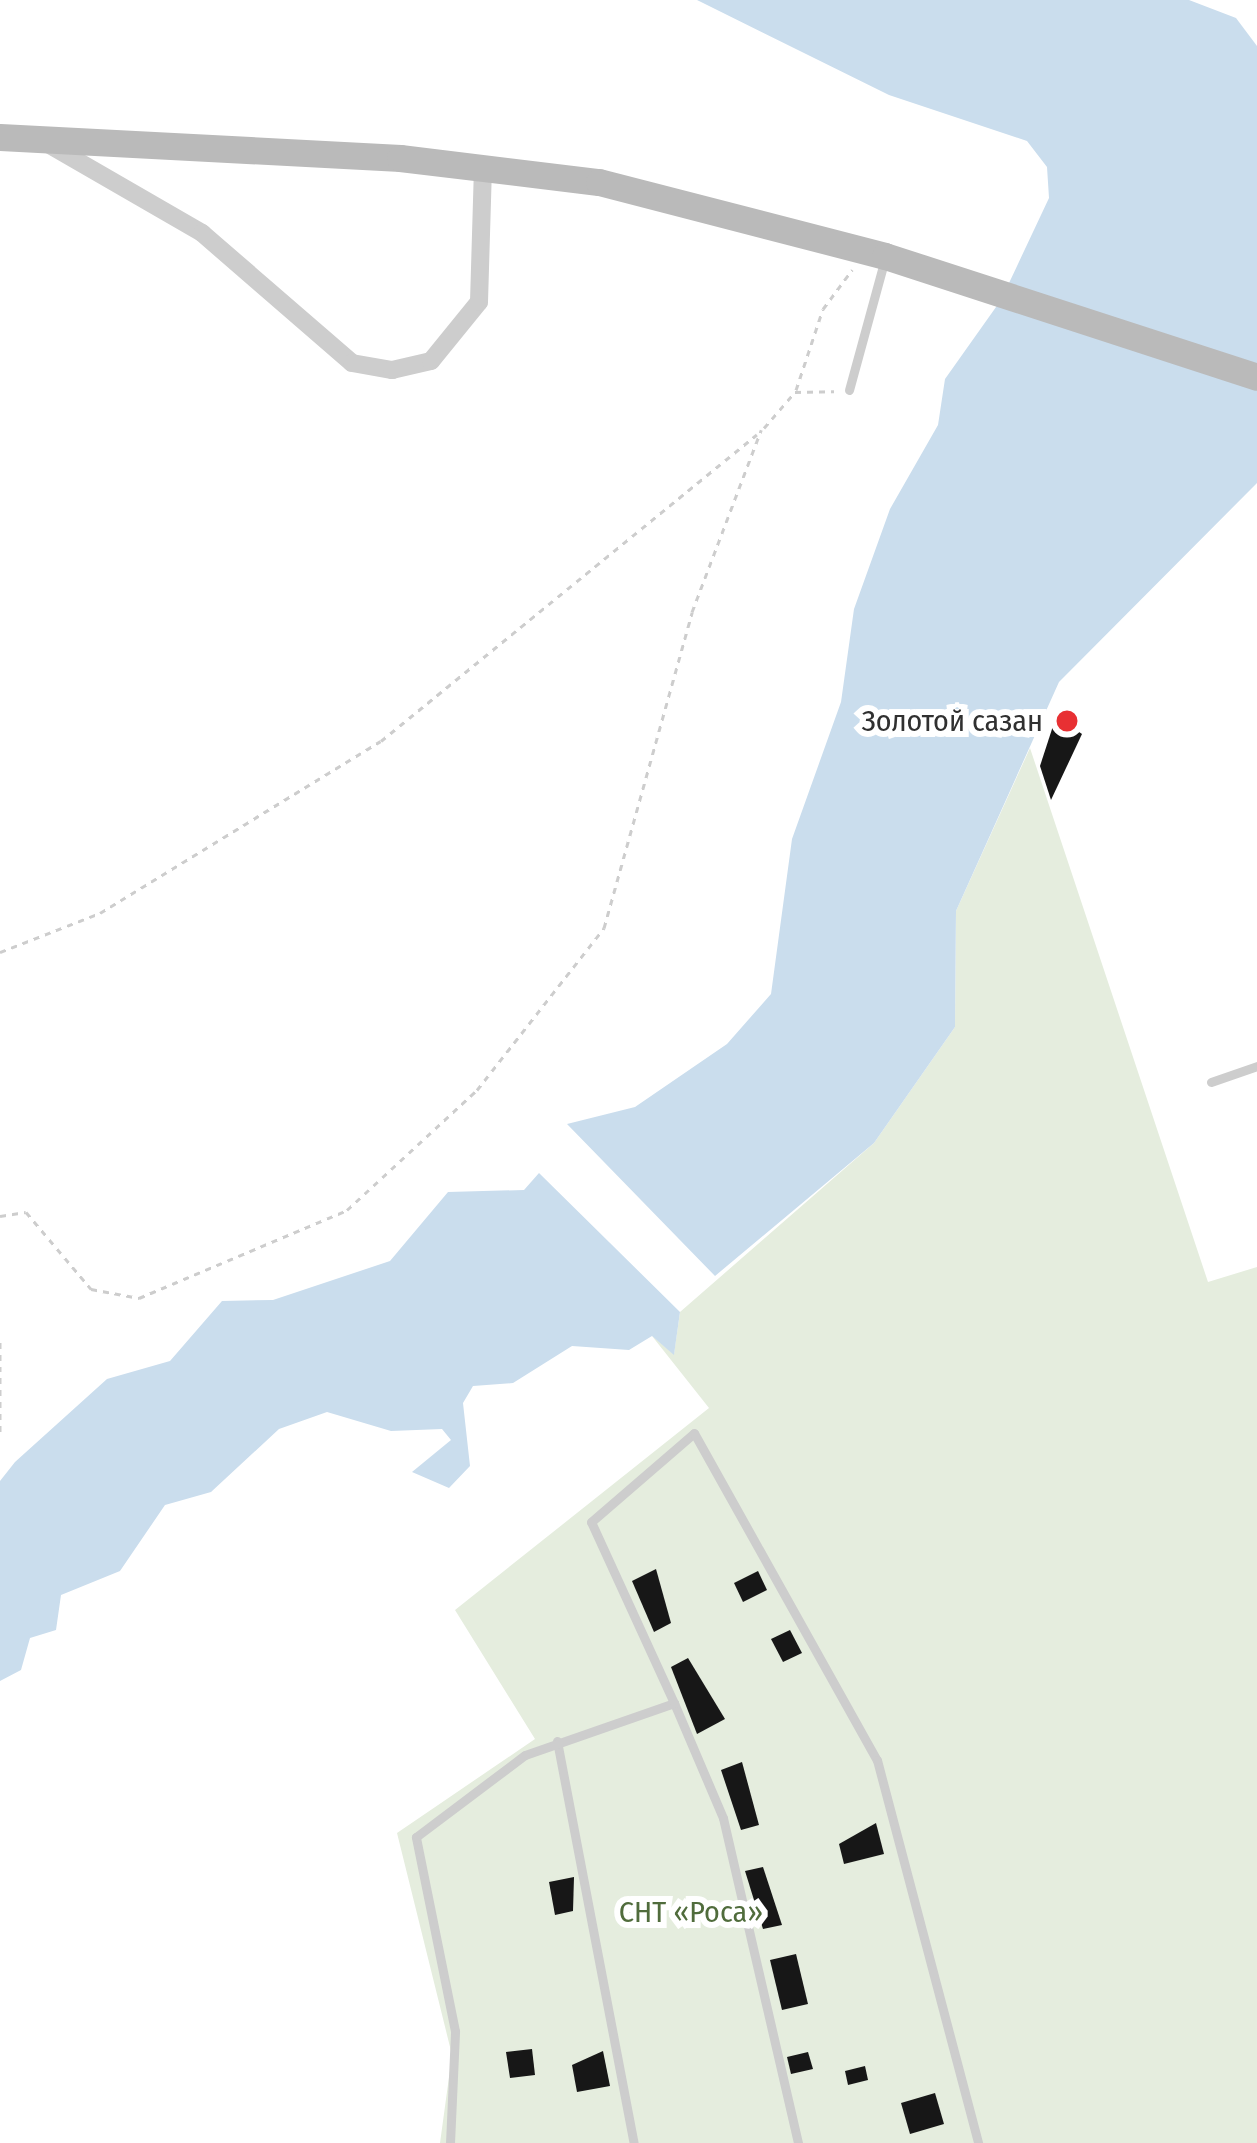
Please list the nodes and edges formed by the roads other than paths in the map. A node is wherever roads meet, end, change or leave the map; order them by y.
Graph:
1 (0, 137) edge
2 (39, 139) junction
3 (483, 165) junction
4 (873, 252) junction
5 (1257, 377) edge
6 (850, 390) road end
7 (1257, 1066) edge
8 (1211, 1082) dead end
9 (674, 1703) junction
10 (557, 1741) junction
11 (450, 2143) edge
12 (634, 2143) edge
13 (798, 2143) edge
14 (978, 2143) edge

1 - 2 main road
2 - 3 main road
2 - 3 street
3 - 4 main road
4 - 5 main road
4 - 6 lane
7 - 8 lane
9 - 10 lane
9 - 13 lane
9 - 14 lane
10 - 11 lane
10 - 12 lane

